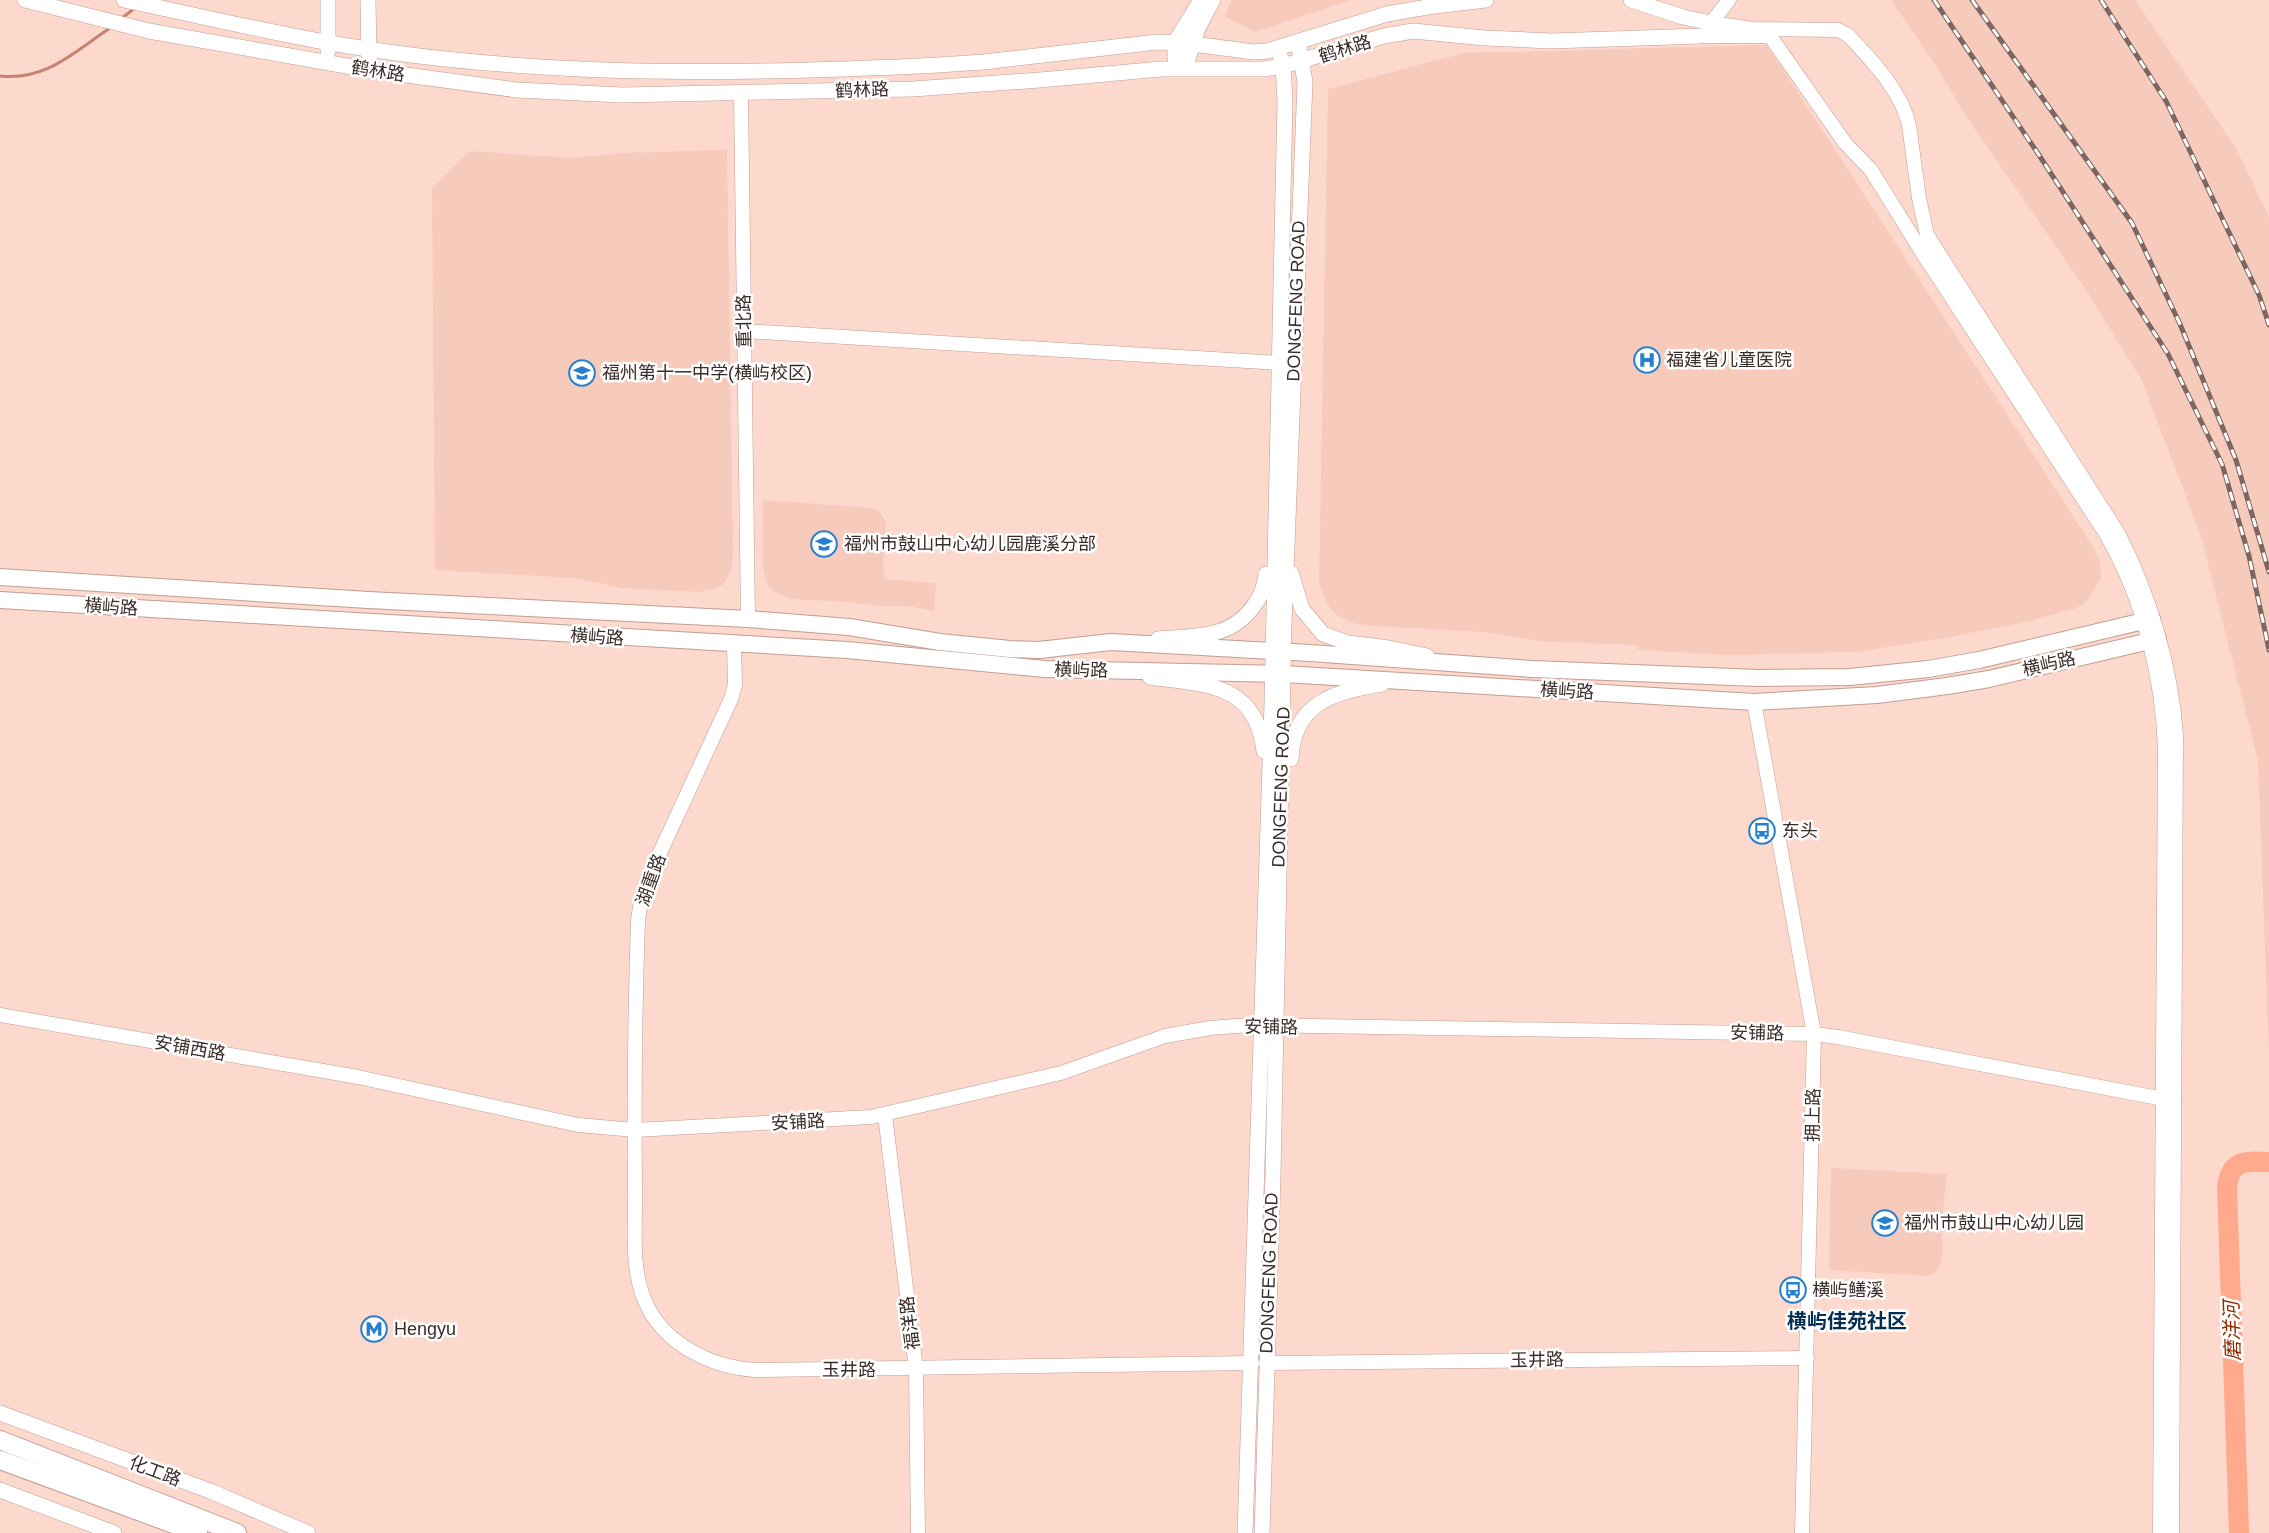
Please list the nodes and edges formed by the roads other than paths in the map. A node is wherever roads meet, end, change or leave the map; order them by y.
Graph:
1 (25, 0) edge
2 (124, 0) edge
3 (328, 0) edge
4 (368, 0) edge
5 (1201, 0) edge
6 (1213, 0) edge
7 (1486, 0) edge
8 (1631, 0) edge
9 (1730, 0) edge
10 (1711, 23) junction
11 (1701, 36) junction
12 (1175, 42) junction
13 (1298, 42) junction
14 (329, 43) junction
15 (1192, 44) junction
16 (1278, 48) junction
17 (369, 50) junction
18 (1303, 61) junction
19 (328, 63) junction
20 (1283, 66) junction
21 (1185, 68) junction
22 (369, 70) junction
23 (741, 94) junction
24 (744, 331) junction
25 (1279, 363) junction
26 (1276, 473) junction
27 (1287, 556) junction
28 (0, 577) edge
29 (0, 600) edge
30 (748, 620) junction
31 (2147, 620) junction
32 (2153, 640) junction
33 (1111, 642) junction
34 (734, 645) junction
35 (1278, 652) junction
36 (1456, 663) junction
37 (1112, 671) junction
38 (1278, 674) junction
39 (1404, 681) junction
40 (1754, 702) junction
41 (1269, 796) junction
42 (1280, 835) junction
43 (0, 1015) edge
44 (1269, 1026) junction
45 (1814, 1034) junction
46 (380, 1081) joint
47 (2168, 1100) junction
48 (885, 1115) junction
49 (635, 1130) junction
50 (1808, 1358) junction
51 (1259, 1363) junction
52 (916, 1369) junction
53 (0, 1413) edge
54 (0, 1440) edge
55 (0, 1460) edge
56 (1263, 1487) junction
57 (0, 1490) edge
58 (114, 1533) edge
59 (198, 1533) edge
60 (237, 1533) edge
61 (308, 1533) edge
62 (918, 1533) edge
63 (1245, 1533) edge
64 (1262, 1533) edge
65 (1270, 1533) edge
66 (1802, 1533) edge
67 (2160, 1533) edge
68 (2172, 1533) edge

1 - 19 main road, 鹤林路
2 - 14 main road, 鹤林路
3 - 14 main road
4 - 17 main road
5 - 12 main road
6 - 15 main road
7 - 13 main road, 鹤林路
8 - 10 main road
9 - 10 street
10 - 11 street
10 - 31 street
11 - 18 main road, 鹤林路
11 - 31 street
12 - 15 main road, 鹤林路
12 - 17 main road, 鹤林路
12 - 21 main road
13 - 16 main road, 鹤林路
13 - 18 main road, DONGFENG ROAD
14 - 17 main road, 鹤林路
14 - 19 main road
15 - 16 main road, 鹤林路
15 - 21 main road
16 - 20 main road, DONGFENG ROAD
17 - 22 main road
18 - 20 main road, 鹤林路
18 - 27 main road, DONGFENG ROAD
19 - 22 main road, 鹤林路
20 - 21 main road, 鹤林路
20 - 25 main road, DONGFENG ROAD
21 - 23 main road, 鹤林路
22 - 23 main road, 鹤林路
23 - 24 street, 重北路
24 - 25 street
24 - 30 street, 重北路
25 - 26 main road, DONGFENG ROAD
26 - 33 main road
26 - 35 main road, DONGFENG ROAD
27 - 35 main road, DONGFENG ROAD
27 - 36 main road
28 - 30 main road, 横屿路
29 - 34 main road, 横屿路
30 - 33 main road, 横屿路
31 - 32 street
31 - 36 main road, 横屿路
32 - 40 main road, 横屿路
32 - 47 street
33 - 35 main road, 横屿路
34 - 37 main road, 横屿路
34 - 49 street, 湖重路
35 - 36 main road, 横屿路
35 - 38 main road, DONGFENG ROAD
37 - 38 main road, 横屿路
37 - 41 main road
38 - 39 main road, 横屿路
38 - 41 main road, DONGFENG ROAD
38 - 42 main road, DONGFENG ROAD
39 - 40 main road, 横屿路
39 - 42 main road
40 - 45 street, 拥上路
41 - 44 main road, DONGFENG ROAD
42 - 44 main road, DONGFENG ROAD
43 - 46 street, 安铺西路
44 - 45 street, 安铺路
44 - 48 street, 安铺路
44 - 51 main road, DONGFENG ROAD
45 - 47 street, 安铺路
45 - 50 street, 拥上路
46 - 49 street, 安铺路
47 - 67 street
47 - 68 street
48 - 49 street, 安铺路
48 - 52 street, 福洋路
49 - 52 street, 玉井路
50 - 51 street, 玉井路
50 - 66 street, 拥上路
51 - 52 street, 玉井路
51 - 56 main road, DONGFENG ROAD
51 - 63 main road, DONGFENG ROAD
52 - 62 street, 福洋路
53 - 61 main road, 化工路
54 - 60 highway, 化工路
55 - 59 highway
56 - 64 main road, DONGFENG ROAD
56 - 65 main road
57 - 58 main road

